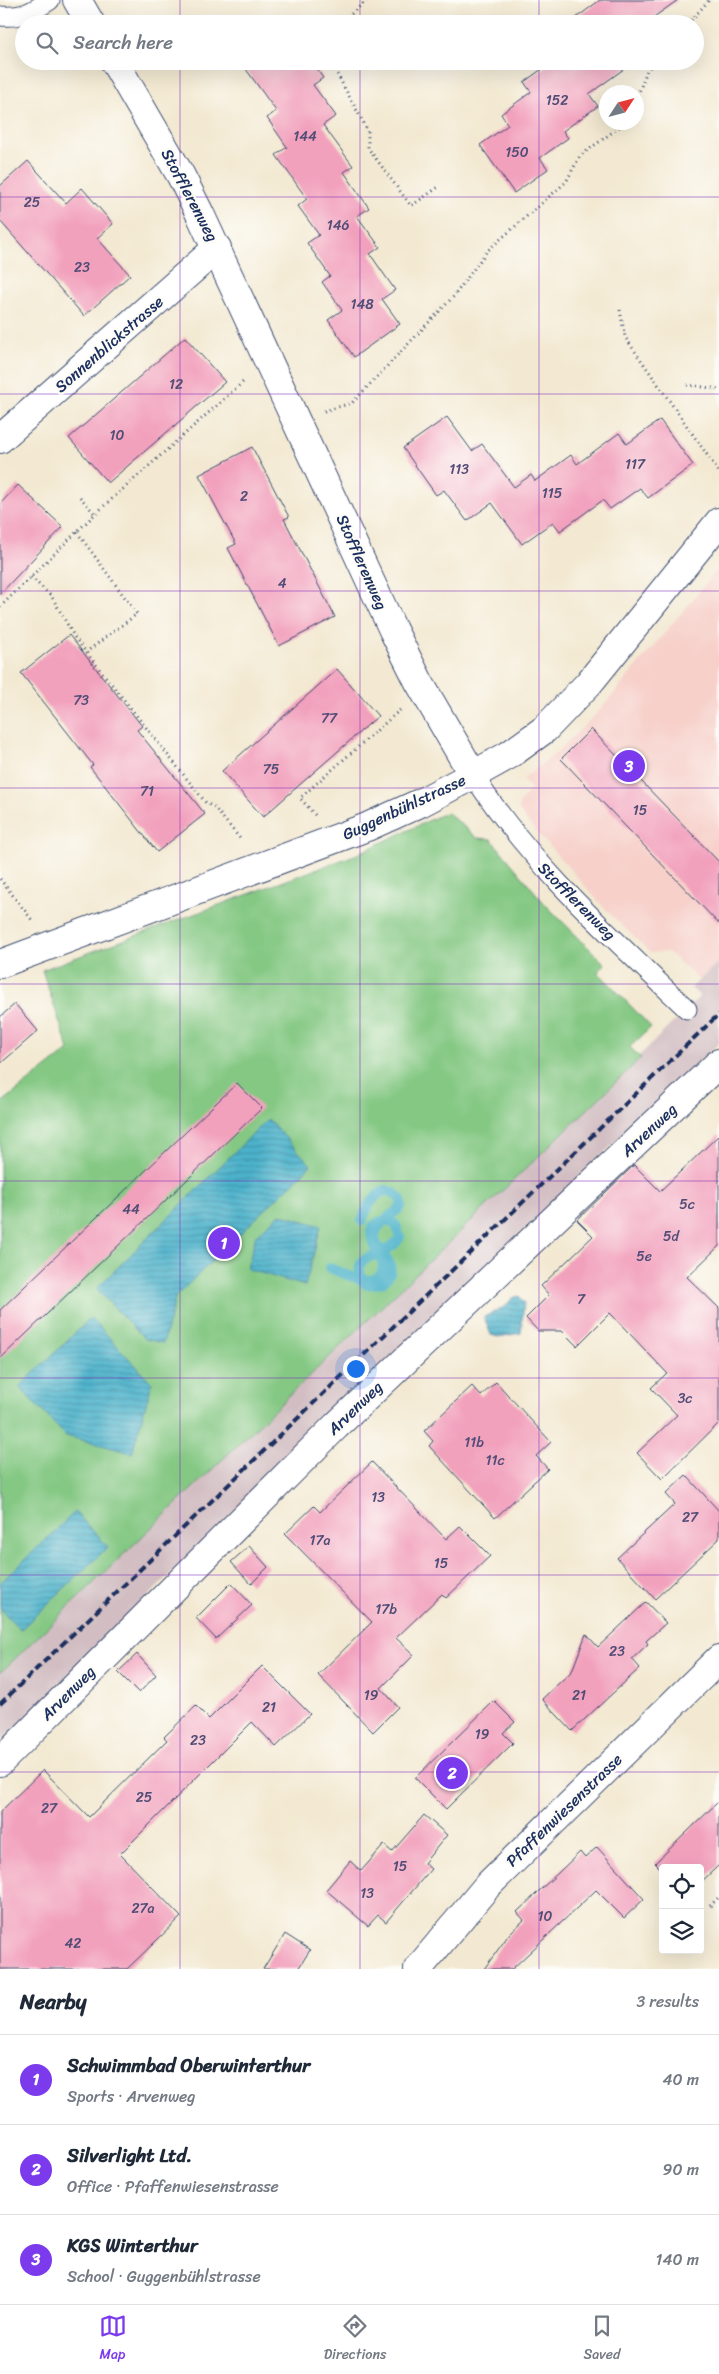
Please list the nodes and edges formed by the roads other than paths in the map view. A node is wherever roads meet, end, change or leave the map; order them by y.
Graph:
1 (50, 0) edge
2 (77, 0) edge
3 (22, 15) edge
4 (86, 15) edge
5 (0, 16) edge
6 (15, 17) edge
7 (119, 70) edge
8 (217, 248) junction
9 (0, 439) edge
10 (719, 522) edge
11 (473, 775) junction
12 (0, 964) edge
13 (688, 1009) dead end
14 (718, 1066) edge
15 (719, 1660) edge
16 (0, 1762) edge
17 (418, 1969) edge

1 - 3 lane
2 - 4 street
5 - 6 lane
7 - 8 street, Stofflerenweg
8 - 9 street, Sonnenblickstrasse
8 - 11 street, Stofflerenweg
10 - 11 street, Guggenbühlstrasse
11 - 12 street, Guggenbühlstrasse
11 - 13 lane, Stofflerenweg
14 - 16 street, Arvenweg
15 - 17 street, Pfaffenwiesenstrasse

